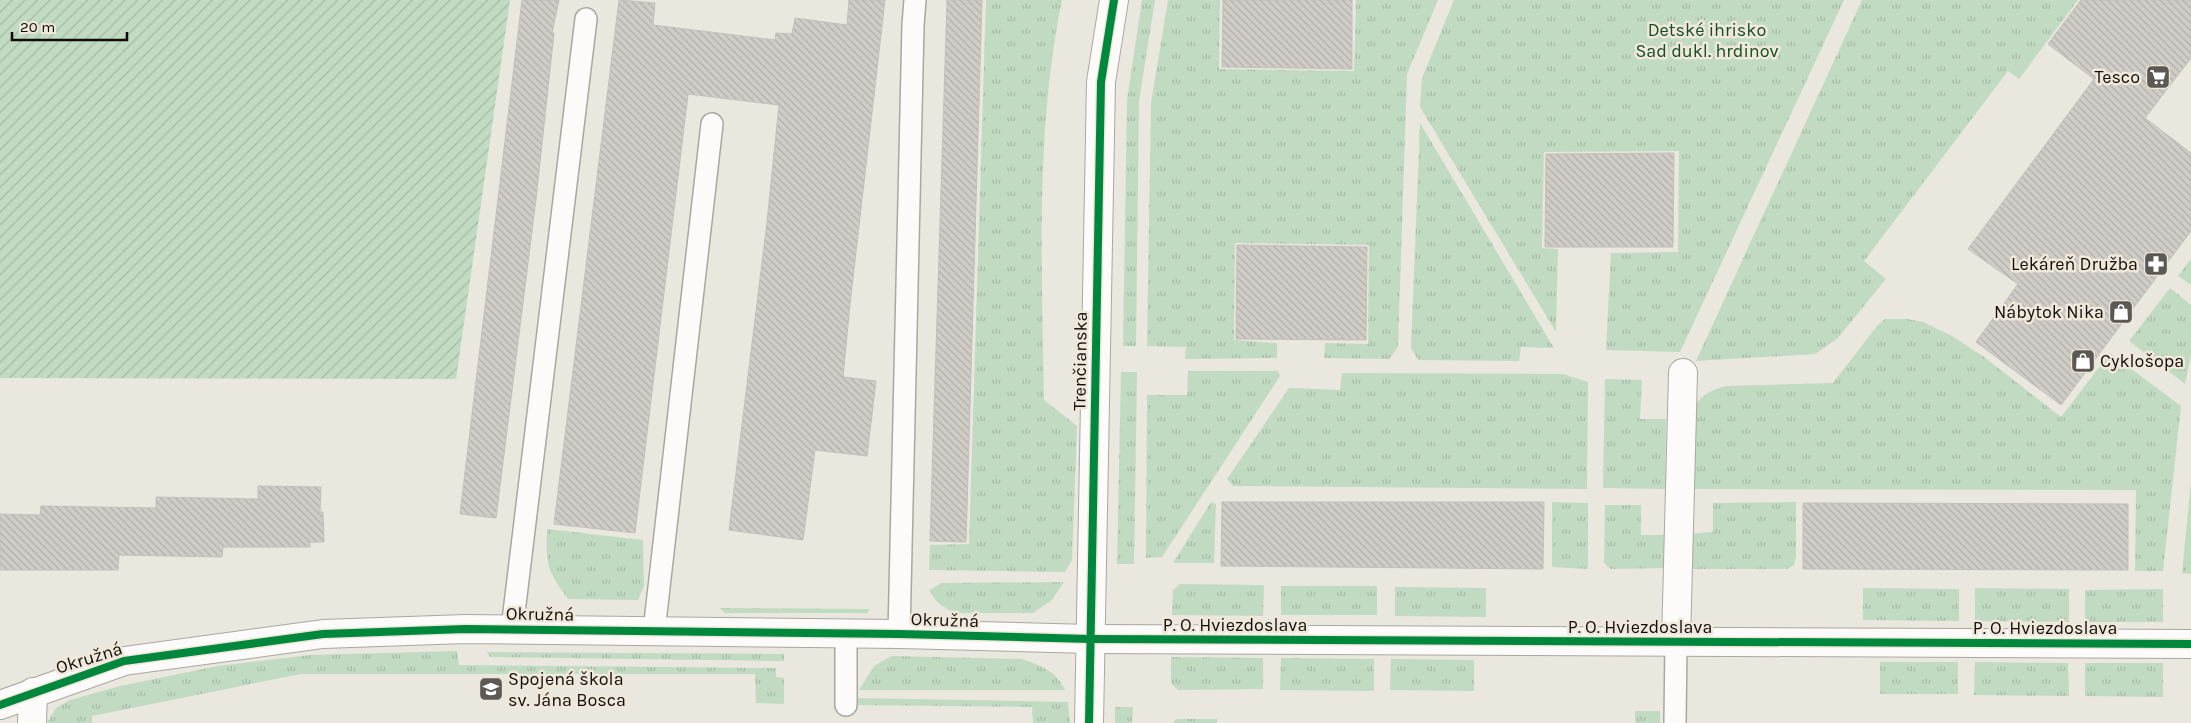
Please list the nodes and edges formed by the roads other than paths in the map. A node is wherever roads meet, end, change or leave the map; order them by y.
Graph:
1 (916, 0) edge
2 (1114, 0) edge
3 (586, 19) dead end
4 (712, 124) dead end
5 (1683, 373) dead end
6 (512, 629) junction
7 (654, 631) junction
8 (846, 633) junction
9 (899, 634) junction
10 (1090, 640) junction
11 (1676, 642) junction
12 (2191, 644) edge
13 (33, 692) junction
14 (0, 705) edge
15 (846, 705) dead end
16 (32, 723) edge
17 (1089, 723) edge
18 (1675, 723) edge

1 - 9 lane
2 - 10 street, Trenčianska
3 - 6 lane
4 - 7 lane
5 - 11 street, P. O. Hviezdoslava
6 - 7 street, Okružná
6 - 13 street, Okružná
7 - 8 street, Okružná
8 - 9 street, Okružná
8 - 15 lane
9 - 10 street, Okružná
10 - 11 street, P. O. Hviezdoslava
10 - 17 street, Trenčianska
11 - 12 street, P. O. Hviezdoslava
11 - 18 lane
13 - 14 street, Okružná
13 - 16 street

